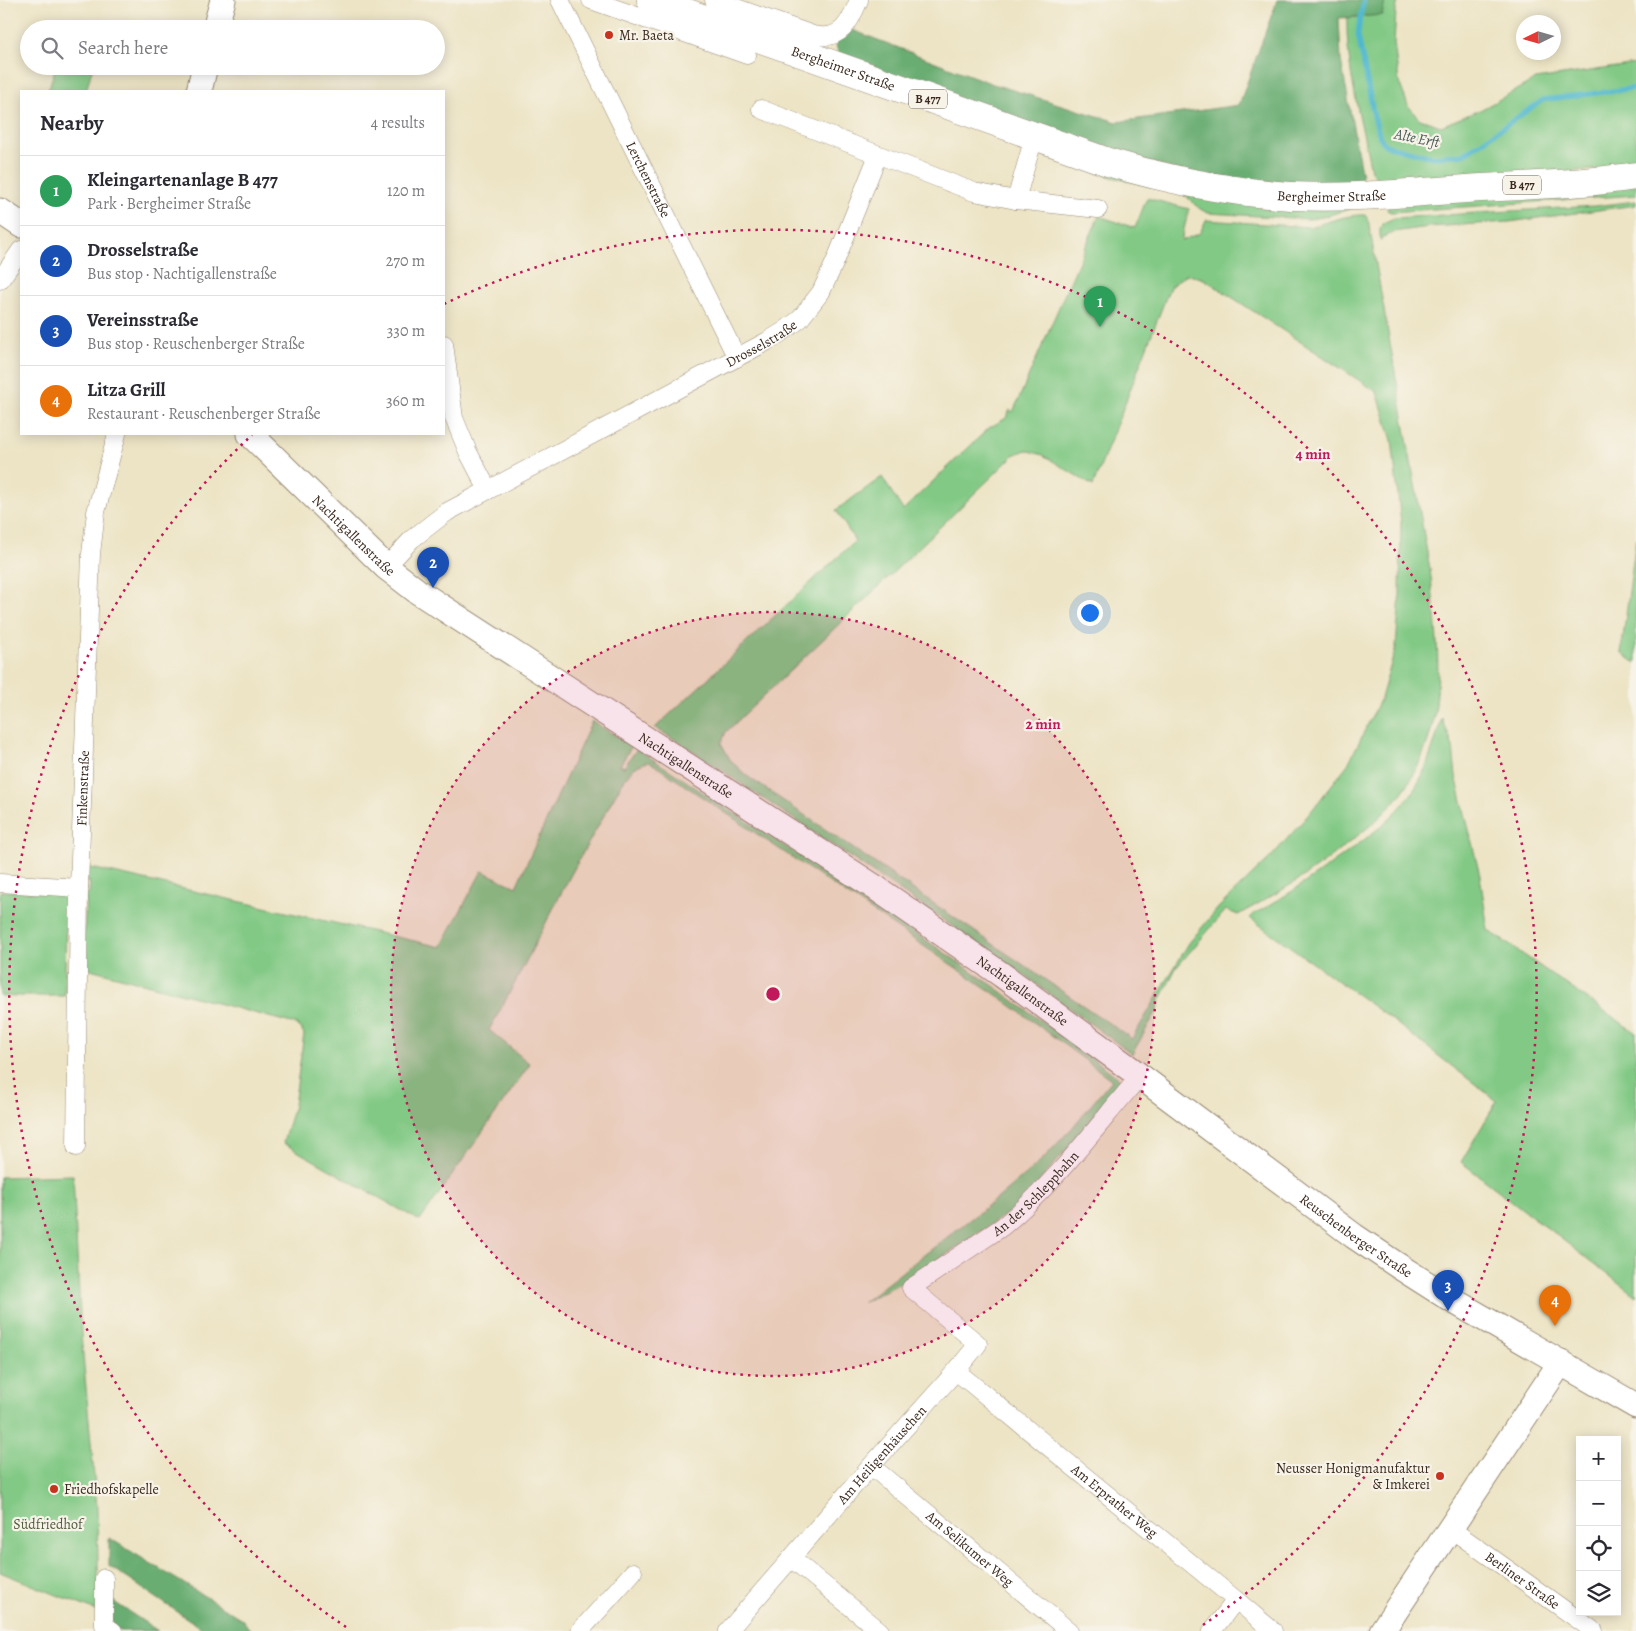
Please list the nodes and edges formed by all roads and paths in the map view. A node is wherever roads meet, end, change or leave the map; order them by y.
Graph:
1 (223, 0) edge
2 (560, 0) edge
3 (591, 0) edge
4 (651, 0) edge
5 (714, 0) edge
6 (859, 0) edge
7 (217, 20) edge
8 (747, 55) dead end
9 (203, 75) edge
10 (199, 90) edge
11 (762, 109) dead end
12 (1034, 137) junction
13 (878, 155) junction
14 (1636, 176) edge
15 (1016, 200) junction
16 (1098, 210) dead end
17 (0, 211) edge
18 (20, 224) edge
19 (20, 251) edge
20 (0, 280) edge
21 (445, 351) edge
22 (737, 358) junction
23 (116, 435) edge
24 (251, 435) edge
25 (488, 490) junction
26 (386, 567) junction
27 (0, 884) edge
28 (79, 888) junction
29 (1140, 1076) junction
30 (76, 1147) dead end
31 (911, 1288) joint
32 (1561, 1362) junction
33 (956, 1371) junction
34 (1636, 1406) edge
35 (870, 1466) junction
36 (1451, 1529) junction
37 (791, 1558) junction
38 (633, 1572) dead end
39 (104, 1578) dead end
40 (1236, 1600) junction
41 (113, 1631) edge
42 (580, 1631) edge
43 (728, 1631) edge
44 (880, 1631) edge
45 (1069, 1631) edge
46 (1212, 1631) edge
47 (1272, 1631) edge
48 (1382, 1631) edge
49 (1594, 1631) edge

1 - 7 main road
2 - 22 street, Lerchenstraße
3 - 8 street
4 - 12 main road, Bergheimer Straße / B 477
5 - 6 street, Bergheimer Straße
9 - 10 main road
11 - 13 street
12 - 14 main road, Bergheimer Straße / B 477
12 - 15 street
13 - 15 street
13 - 22 street, Drosselstraße
15 - 16 street
17 - 18 main road
19 - 20 street
21 - 25 street
22 - 25 street, Drosselstraße
23 - 28 street, Finkenstraße
24 - 26 main road, Nachtigallenstraße
25 - 26 street, Drosselstraße
26 - 29 main road, Nachtigallenstraße
27 - 28 street
28 - 30 street, Finkenstraße
29 - 31 street, An der Schleppbahn
29 - 32 main road, Reuschenberger Straße
31 - 33 street, Am Heiligenhäuschen
32 - 34 main road, Reuschenberger Straße
32 - 36 main road
33 - 35 street, Am Heiligenhäuschen
33 - 40 street, Am Erprather Weg
35 - 37 street, Am Heiligenhäuschen
35 - 45 street, Am Selikumer Weg
36 - 48 main road
36 - 49 street, Berliner Straße
37 - 43 street, Am Heiligenhäuschen
37 - 44 street
38 - 42 street
39 - 41 street
40 - 46 street
40 - 47 street, Am Erprather Weg

